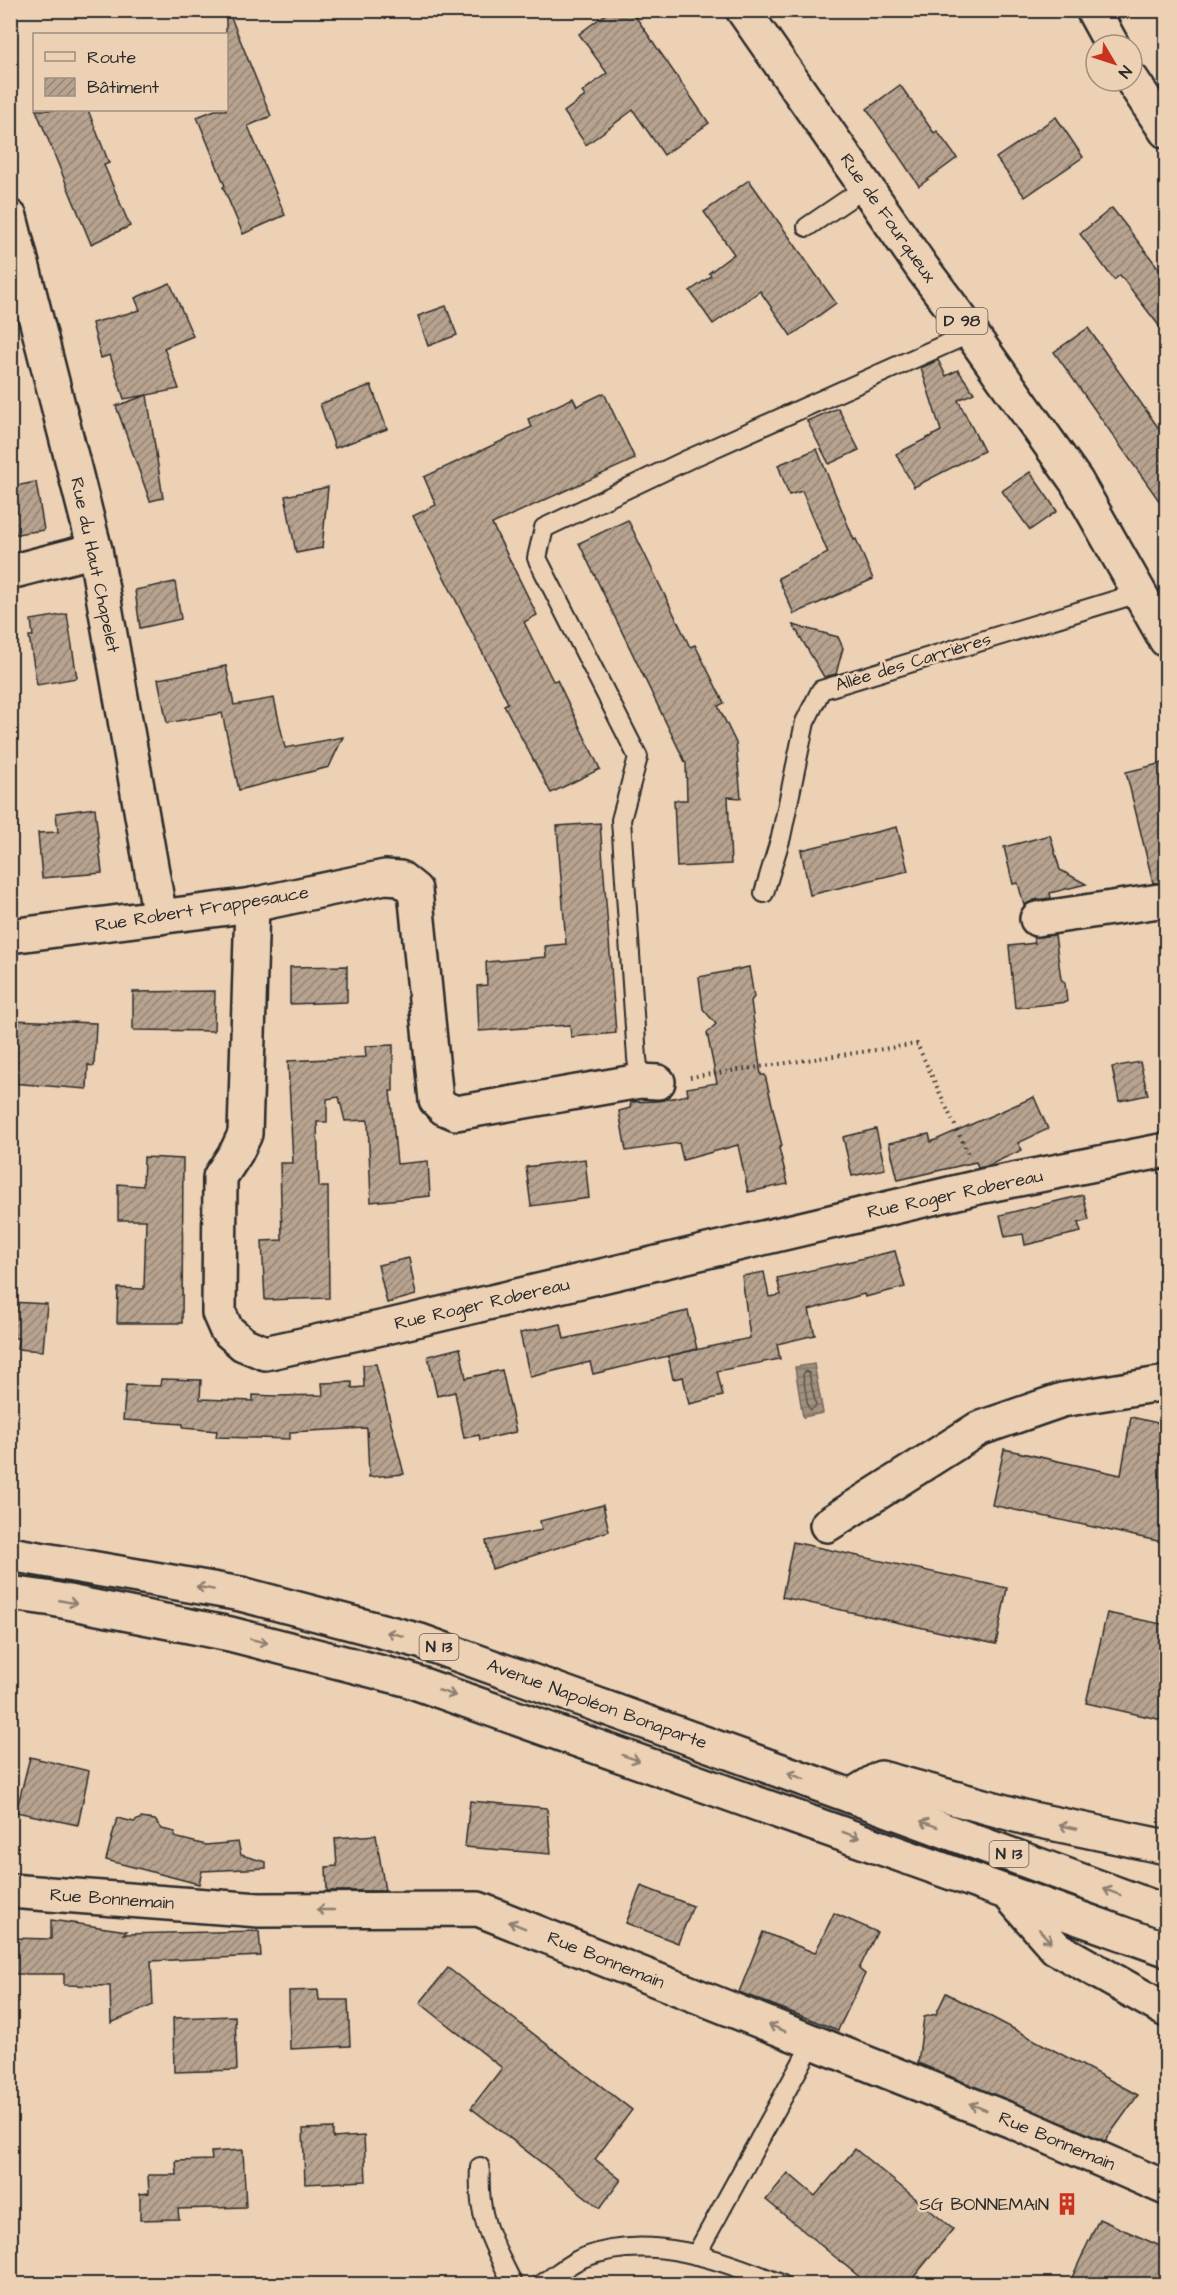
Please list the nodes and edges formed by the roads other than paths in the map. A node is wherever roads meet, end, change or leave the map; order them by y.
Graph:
1 (743, 10) edge
2 (1093, 10) edge
3 (1105, 33) edge
4 (1141, 93) edge
5 (1167, 131) edge
6 (866, 187) junction
7 (10, 217) edge
8 (807, 227) dead end
9 (971, 333) junction
10 (95, 550) junction
11 (10, 572) edge
12 (1139, 593) junction
13 (1167, 640) edge
14 (764, 893) dead end
15 (1167, 900) edge
16 (252, 905) junction
17 (160, 917) junction
18 (1037, 919) dead end
19 (10, 936) edge
20 (649, 1081) joint
21 (1167, 1150) edge
22 (1167, 1383) edge
23 (827, 1525) dead end
24 (10, 1554) edge
25 (10, 1593) edge
26 (851, 1796) junction
27 (1167, 1847) edge
28 (10, 1891) edge
29 (1007, 1892) junction
30 (1167, 1912) edge
31 (1167, 1949) edge
32 (1167, 2010) edge
33 (813, 2042) junction
34 (480, 2167) dead end
35 (1167, 2188) edge
36 (696, 2255) junction
37 (513, 2284) edge
38 (542, 2284) edge
39 (781, 2284) edge

1 - 6 street, Rue de Fourqueux / D 98
2 - 3 street
4 - 5 street
6 - 8 lane
6 - 9 street, Rue de Fourqueux / D 98
7 - 10 street, Rue du Haut Chapelet
9 - 12 street, Rue de Fourqueux / D 98
9 - 20 lane
10 - 11 street
10 - 17 street, Rue du Haut Chapelet
12 - 13 street, Rue de Fourqueux / D 98
12 - 14 lane, Allée des Carrières
15 - 18 street
16 - 17 street, Rue Robert Frappesauce
16 - 20 street, Rue Robert Frappesauce
16 - 21 street, Rue Roger Robereau
17 - 19 street, Rue Robert Frappesauce
22 - 23 street
26 -> 24 street, Avenue Napoléon Bonaparte / N 13
25 -> 29 street, N 13
27 -> 26 street
30 -> 26 street, Avenue Napoléon Bonaparte / N 13
33 -> 28 street, Rue Bonnemain
29 - 31 street, N 13
29 -> 32 street
35 -> 33 street, Rue Bonnemain
33 - 36 lane
34 - 37 lane
36 - 38 lane
36 - 39 lane

